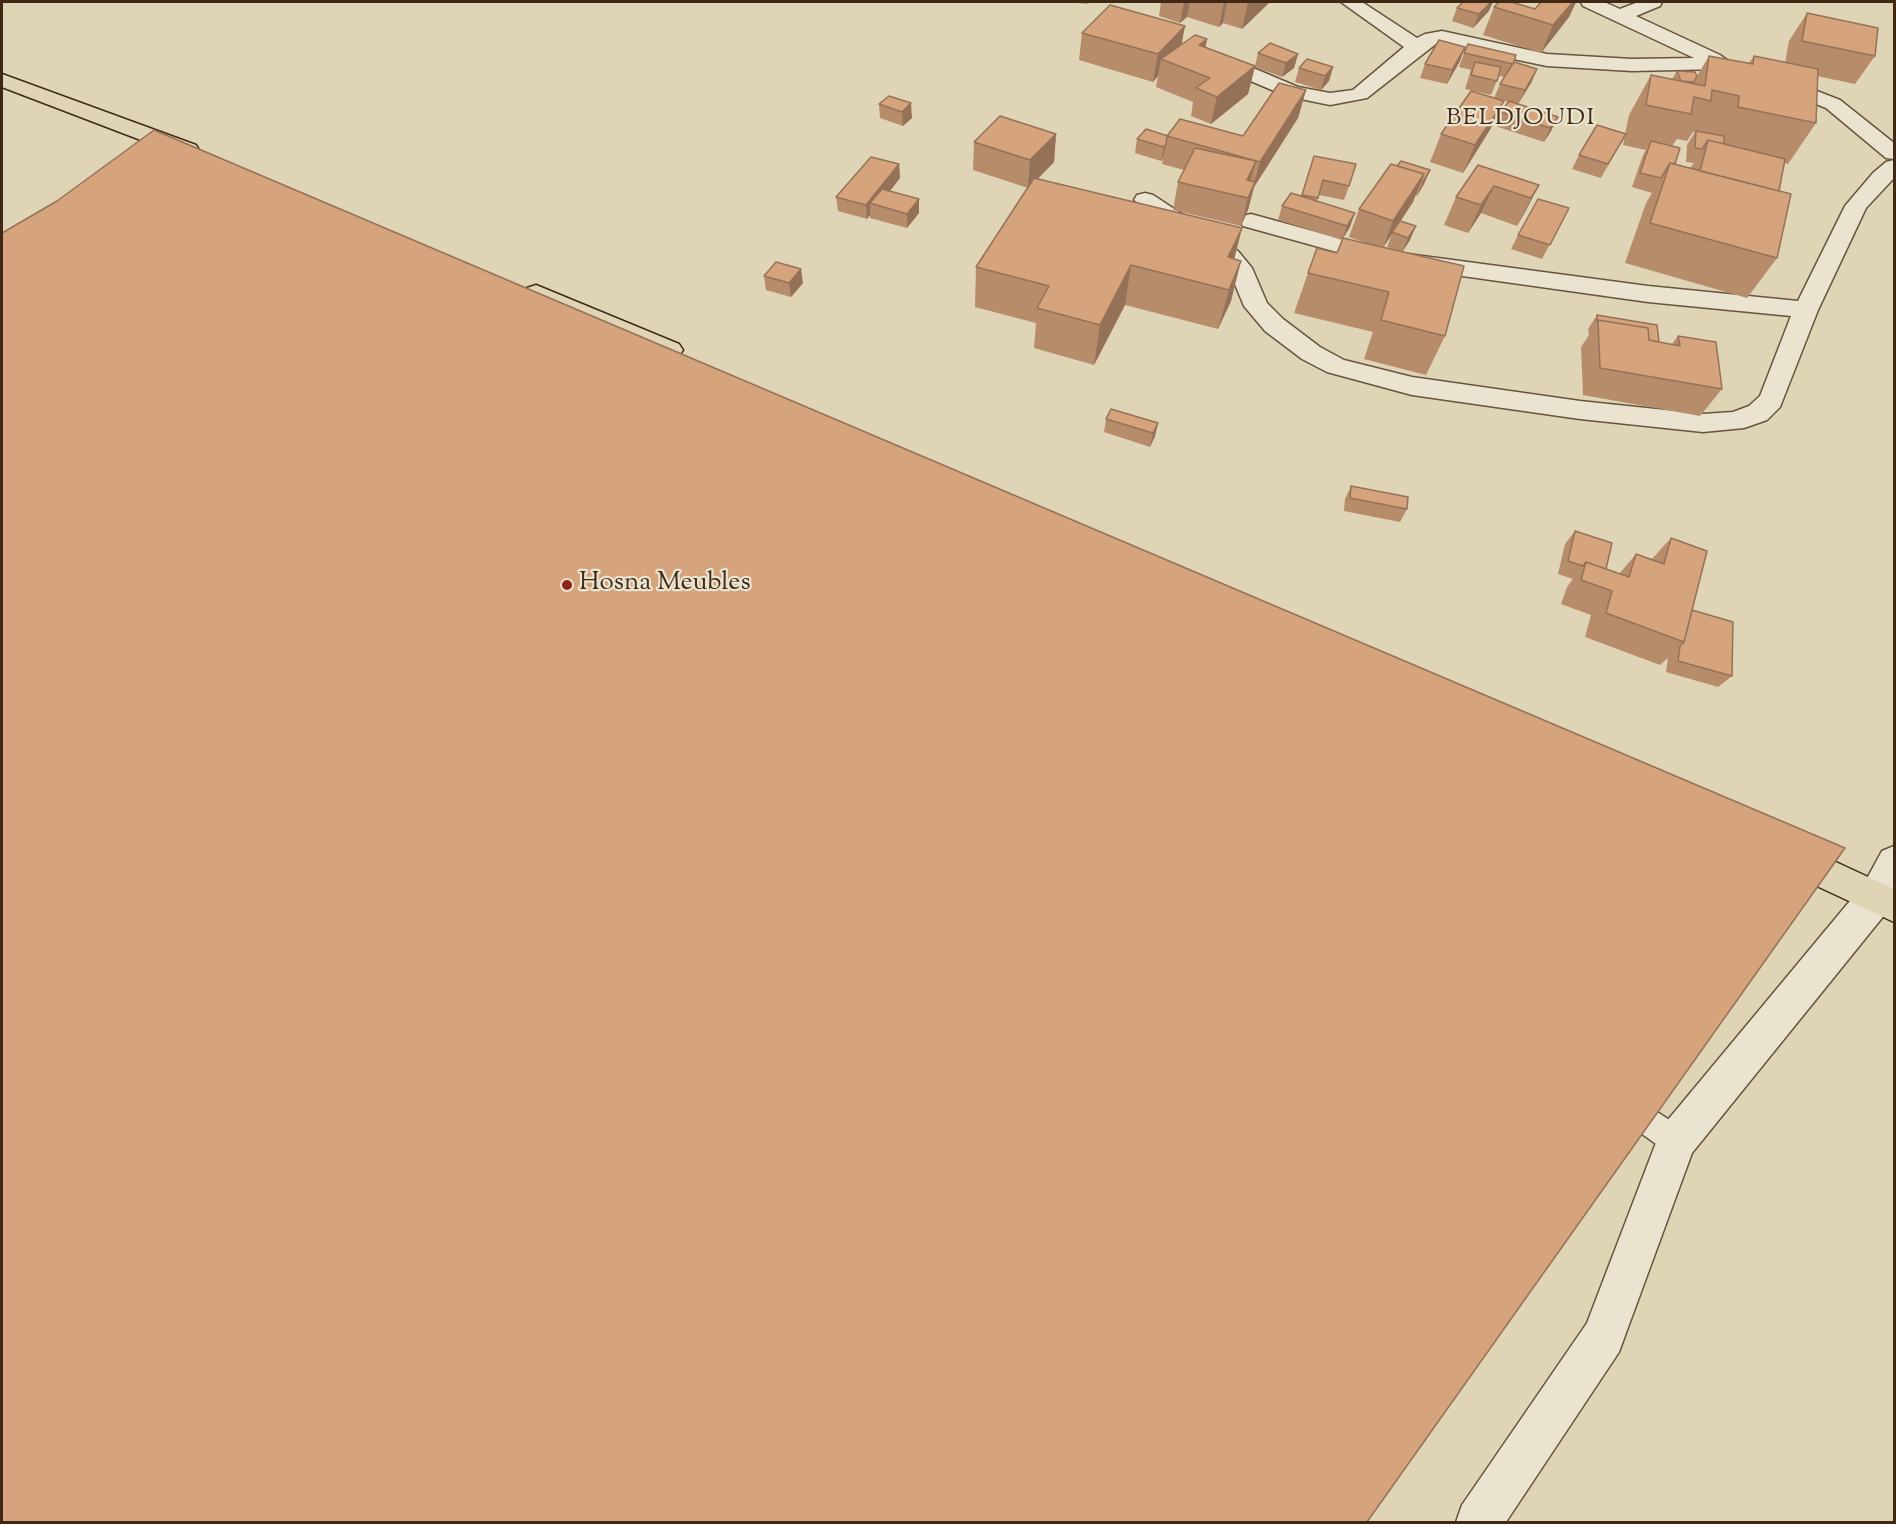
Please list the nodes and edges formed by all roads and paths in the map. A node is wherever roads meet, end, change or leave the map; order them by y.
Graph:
1 (1350, 2) edge
2 (1590, 2) edge
3 (1653, 2) edge
4 (1619, 16) junction
5 (1417, 47) junction
6 (1197, 51) edge
7 (1720, 63) junction
8 (2, 80) edge
9 (1894, 153) edge
10 (217, 162) edge
11 (1894, 167) edge
12 (1145, 200) dead end
13 (1251, 222) edge
14 (509, 282) edge
15 (1806, 310) junction
16 (695, 361) edge
17 (1761, 844) edge
18 (1889, 888) edge
19 (1599, 1086) edge
20 (1676, 1141) junction
21 (1479, 1522) edge

1 - 5 street
2 - 4 street
3 - 4 street
4 - 7 street
5 - 6 street
5 - 7 street
7 - 9 street
8 - 10 main road
11 - 15 street
12 - 15 street
13 - 15 street
14 - 16 main road
17 - 18 main road
18 - 20 street
19 - 20 lane
20 - 21 street

